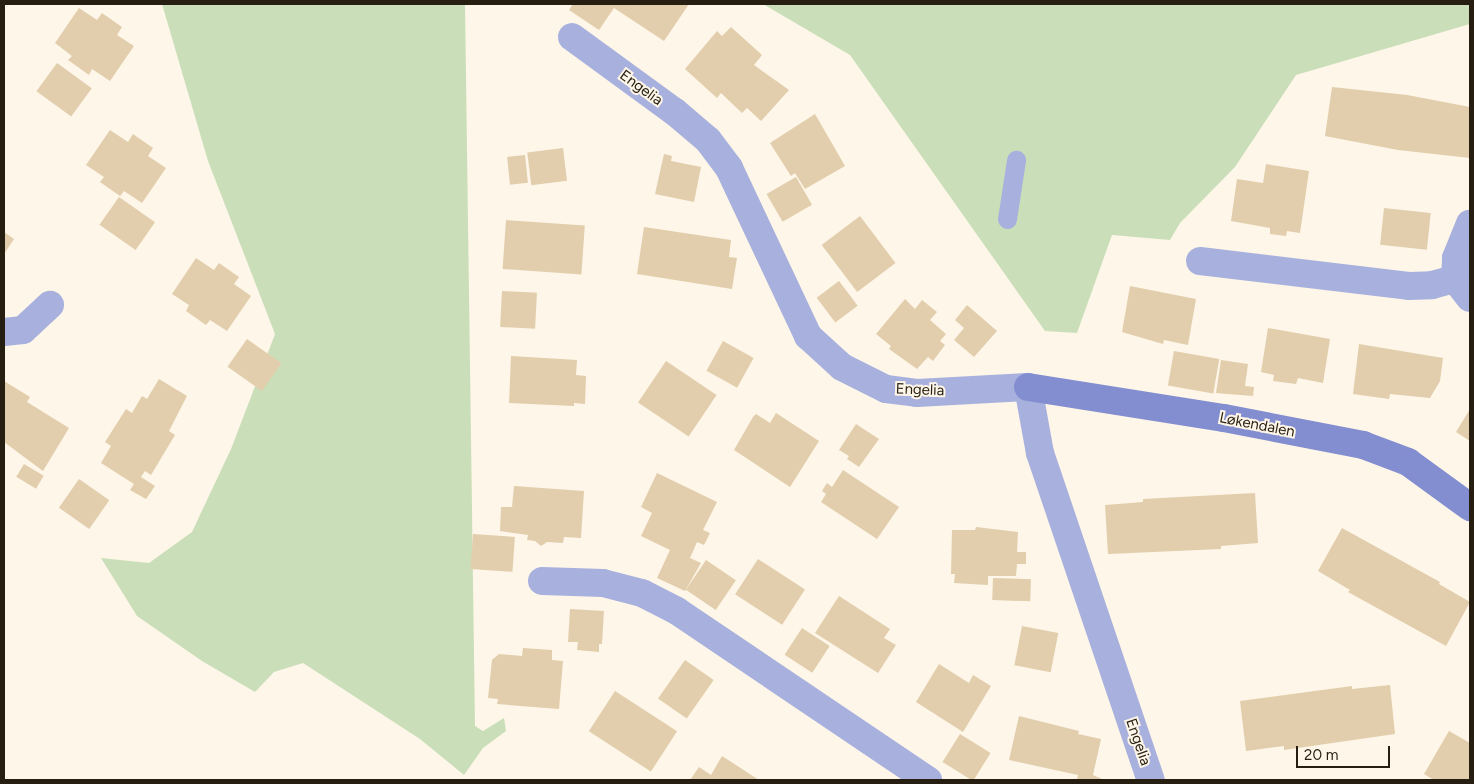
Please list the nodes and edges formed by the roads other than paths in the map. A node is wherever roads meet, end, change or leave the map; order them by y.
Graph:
1 (572, 37) dead end
2 (1016, 160) dead end
3 (1007, 219) dead end
4 (1470, 224) edge
5 (1200, 261) dead end
6 (1463, 289) edge
7 (50, 306) dead end
8 (4, 332) edge
9 (1028, 387) junction
10 (1470, 507) edge
11 (542, 581) dead end
12 (928, 780) edge
13 (1151, 780) edge

1 - 9 street, Engelia
2 - 3 lane
4 - 6 street
5 - 6 street
7 - 8 street
9 - 10 street, Løkendalen
9 - 13 street, Engelia
11 - 12 street

